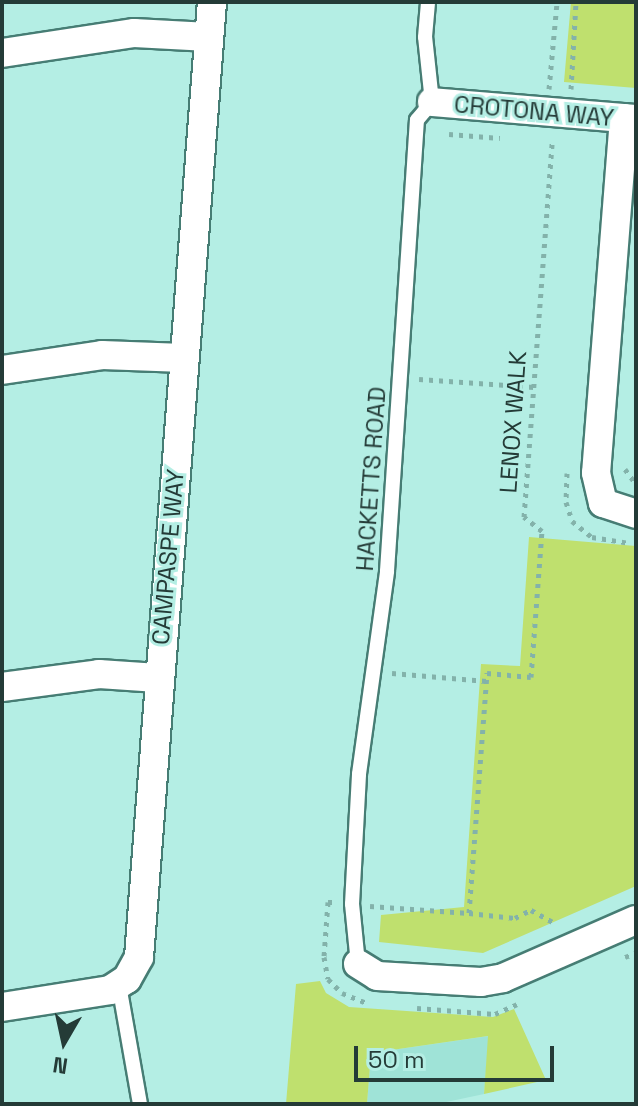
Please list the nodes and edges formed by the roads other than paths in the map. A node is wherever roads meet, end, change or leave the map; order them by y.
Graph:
1 (212, 2) edge
2 (428, 2) edge
3 (209, 37) junction
4 (2, 53) edge
5 (432, 102) junction
6 (630, 119) edge
7 (184, 358) junction
8 (2, 370) edge
9 (636, 514) edge
10 (158, 678) junction
11 (2, 687) edge
12 (636, 920) edge
13 (358, 964) joint
14 (119, 985) junction
15 (2, 1007) edge
16 (140, 1104) edge

1 - 3 street, CAMPASPE WAY
2 - 5 lane
3 - 4 street
3 - 7 street, CAMPASPE WAY
5 - 6 street, CROTONA WAY
5 - 13 lane, HACKETTS ROAD
6 - 9 street
7 - 8 street
7 - 10 street, CAMPASPE WAY
10 - 11 street
10 - 14 street, CAMPASPE WAY
12 - 13 street
14 - 15 street
14 - 16 lane

